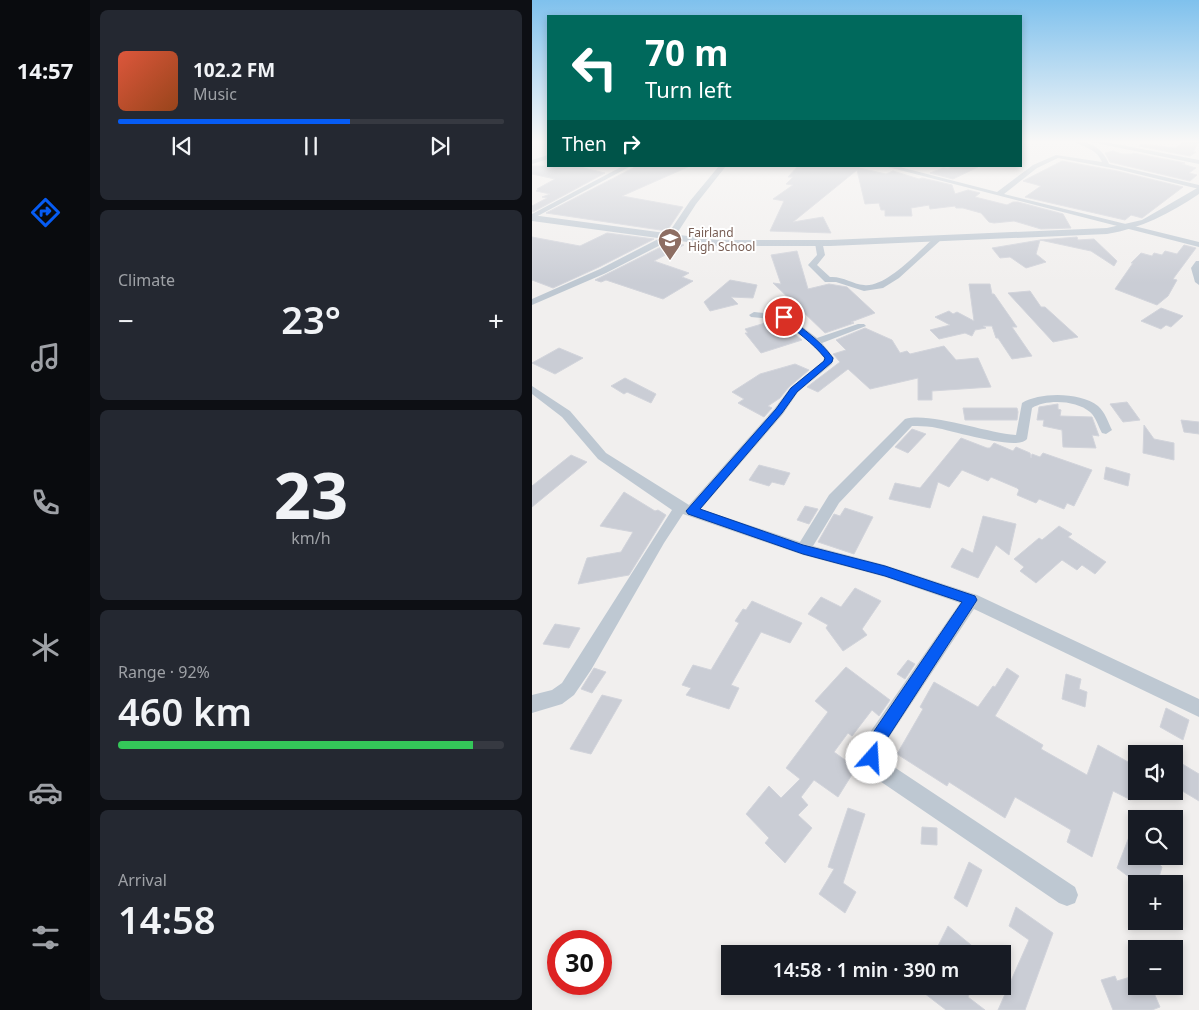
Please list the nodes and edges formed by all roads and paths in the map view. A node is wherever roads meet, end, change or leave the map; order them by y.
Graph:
1 (587, 188) edge
2 (705, 188) edge
3 (976, 188) edge
4 (1007, 188) edge
5 (1198, 188) edge
6 (999, 194) junction
7 (532, 218) edge
8 (1132, 227) junction
9 (671, 236) junction
10 (938, 238) junction
11 (819, 243) junction
12 (1198, 245) edge
13 (1198, 263) edge
14 (1198, 282) edge
15 (532, 302) edge
16 (754, 315) dead end
17 (861, 326) dead end
18 (816, 342) junction
19 (532, 389) edge
20 (1106, 430) dead end
21 (686, 509) junction
22 (803, 549) junction
23 (971, 600) junction
24 (532, 704) edge
25 (1198, 708) edge
26 (1067, 896) dead end

1 - 7 street
2 - 9 street
3 - 6 street
4 - 6 street
5 - 8 street
6 - 8 street
7 - 9 street
8 - 10 street
8 - 12 street
9 - 11 street
9 - 15 street
10 - 11 street
10 - 11 street
13 - 14 street
16 - 18 street
17 - 18 street
18 - 21 street
19 - 21 street
20 - 22 street
21 - 22 street
21 - 24 street
22 - 23 street
23 - 25 street
23 - 26 street

